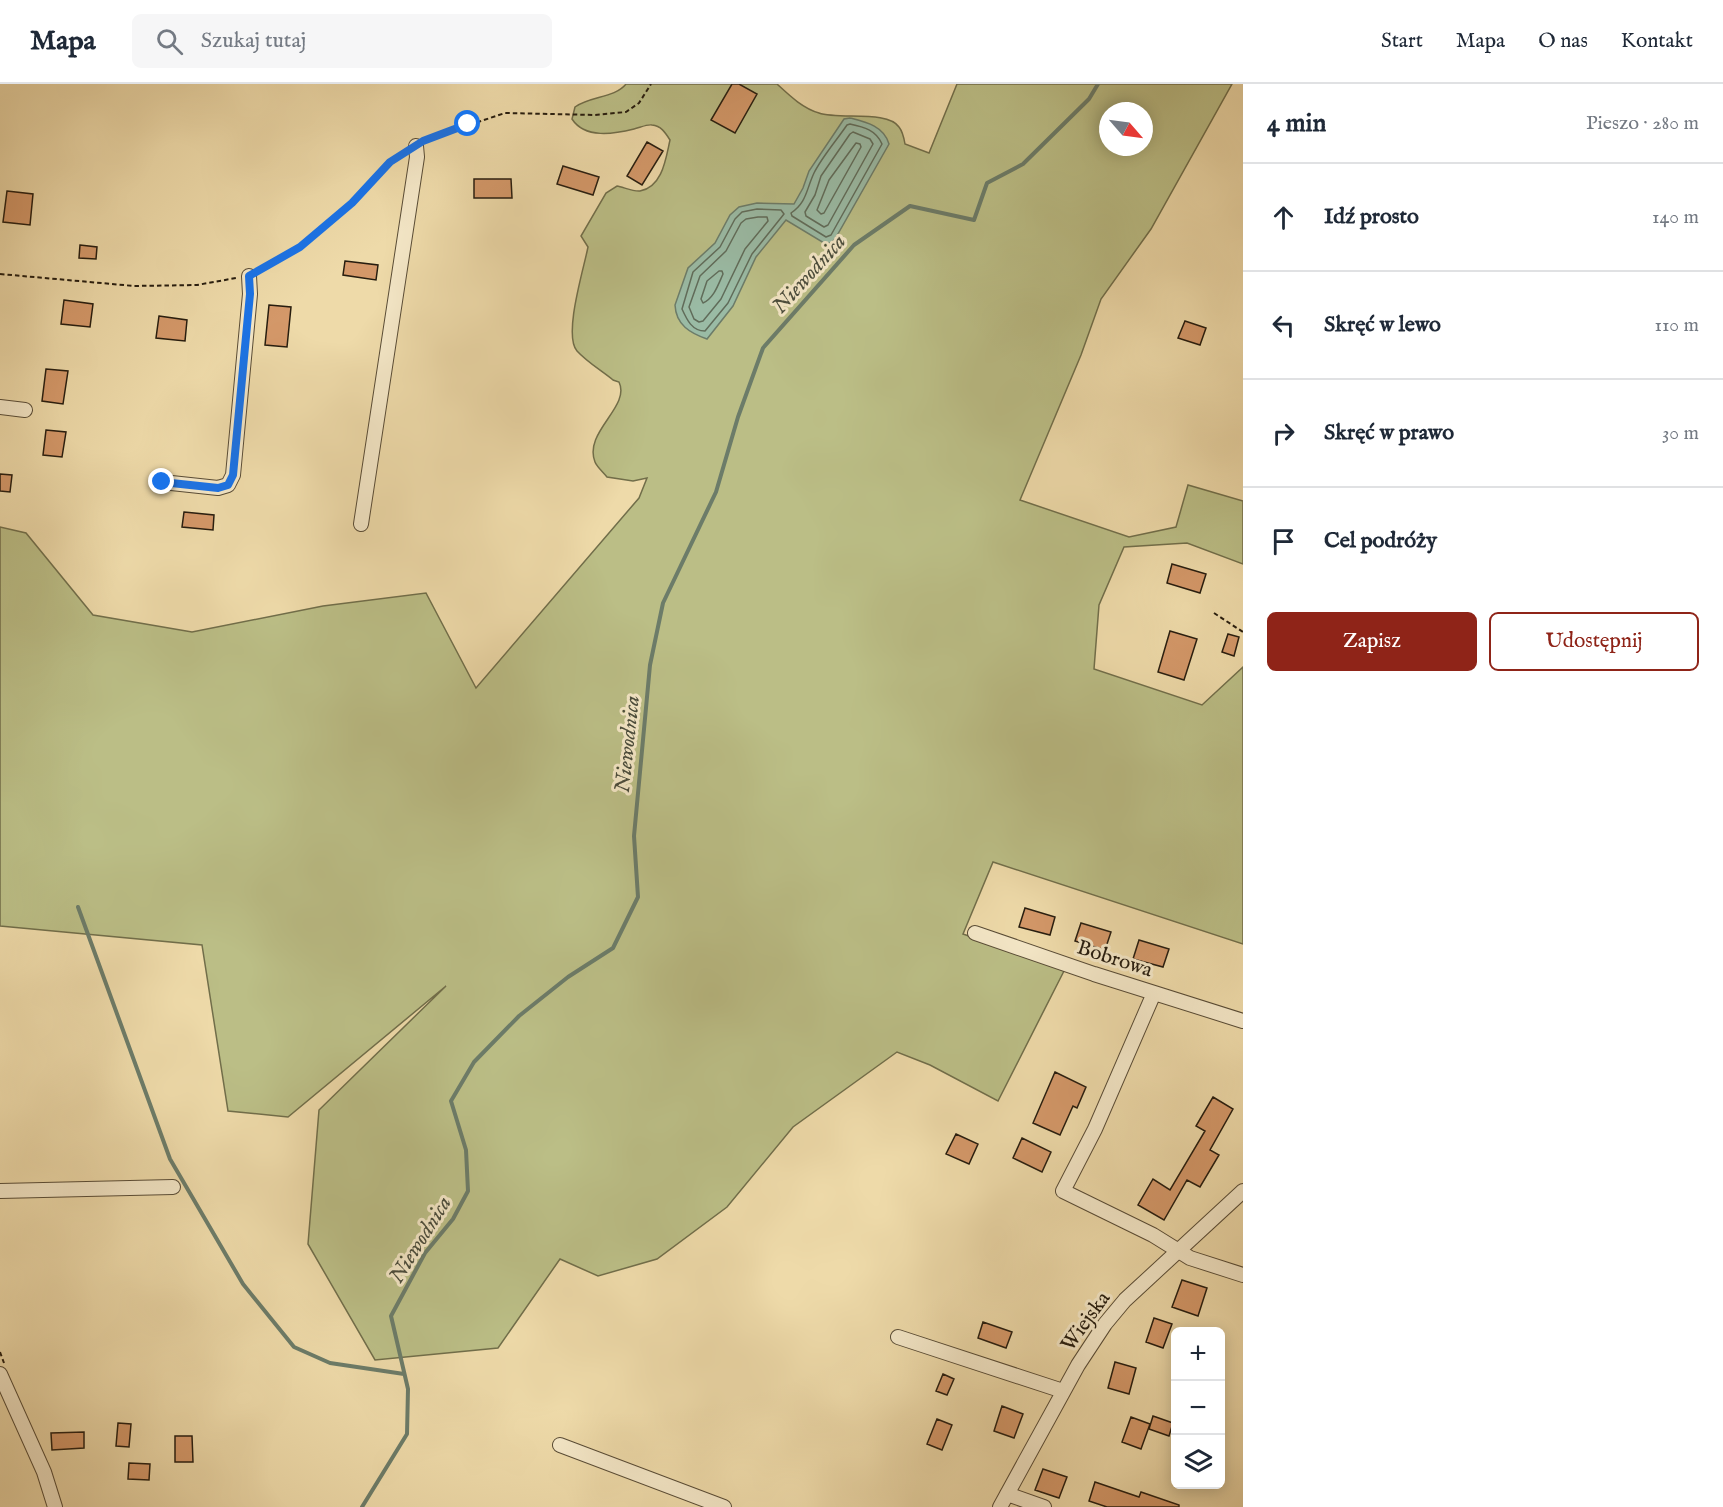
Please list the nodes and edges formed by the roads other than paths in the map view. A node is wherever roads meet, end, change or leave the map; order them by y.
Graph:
1 (416, 146) road end
2 (249, 276) road end
3 (0, 407) edge
4 (25, 410) dead end
5 (162, 482) dead end
6 (361, 524) dead end
7 (975, 933) dead end
8 (1154, 993) junction
9 (1243, 1021) edge
10 (173, 1187) dead end
11 (0, 1191) edge
12 (1243, 1191) edge
13 (1177, 1252) junction
14 (1243, 1275) edge
15 (898, 1336) dead end
16 (0, 1374) edge
17 (1063, 1391) junction
18 (560, 1445) dead end
19 (1006, 1494) junction
20 (55, 1507) edge
21 (724, 1507) edge
22 (1000, 1507) edge
23 (1044, 1507) edge

1 - 6 street
2 - 5 street
3 - 4 street
7 - 8 street, Bobrowa
8 - 9 street, Bobrowa
8 - 13 street
10 - 11 street
12 - 13 street, Wiejska
13 - 14 street
13 - 17 street, Wiejska
15 - 17 street
16 - 20 street
17 - 19 street, Wiejska
18 - 21 street
19 - 22 street, Wiejska
19 - 23 street

